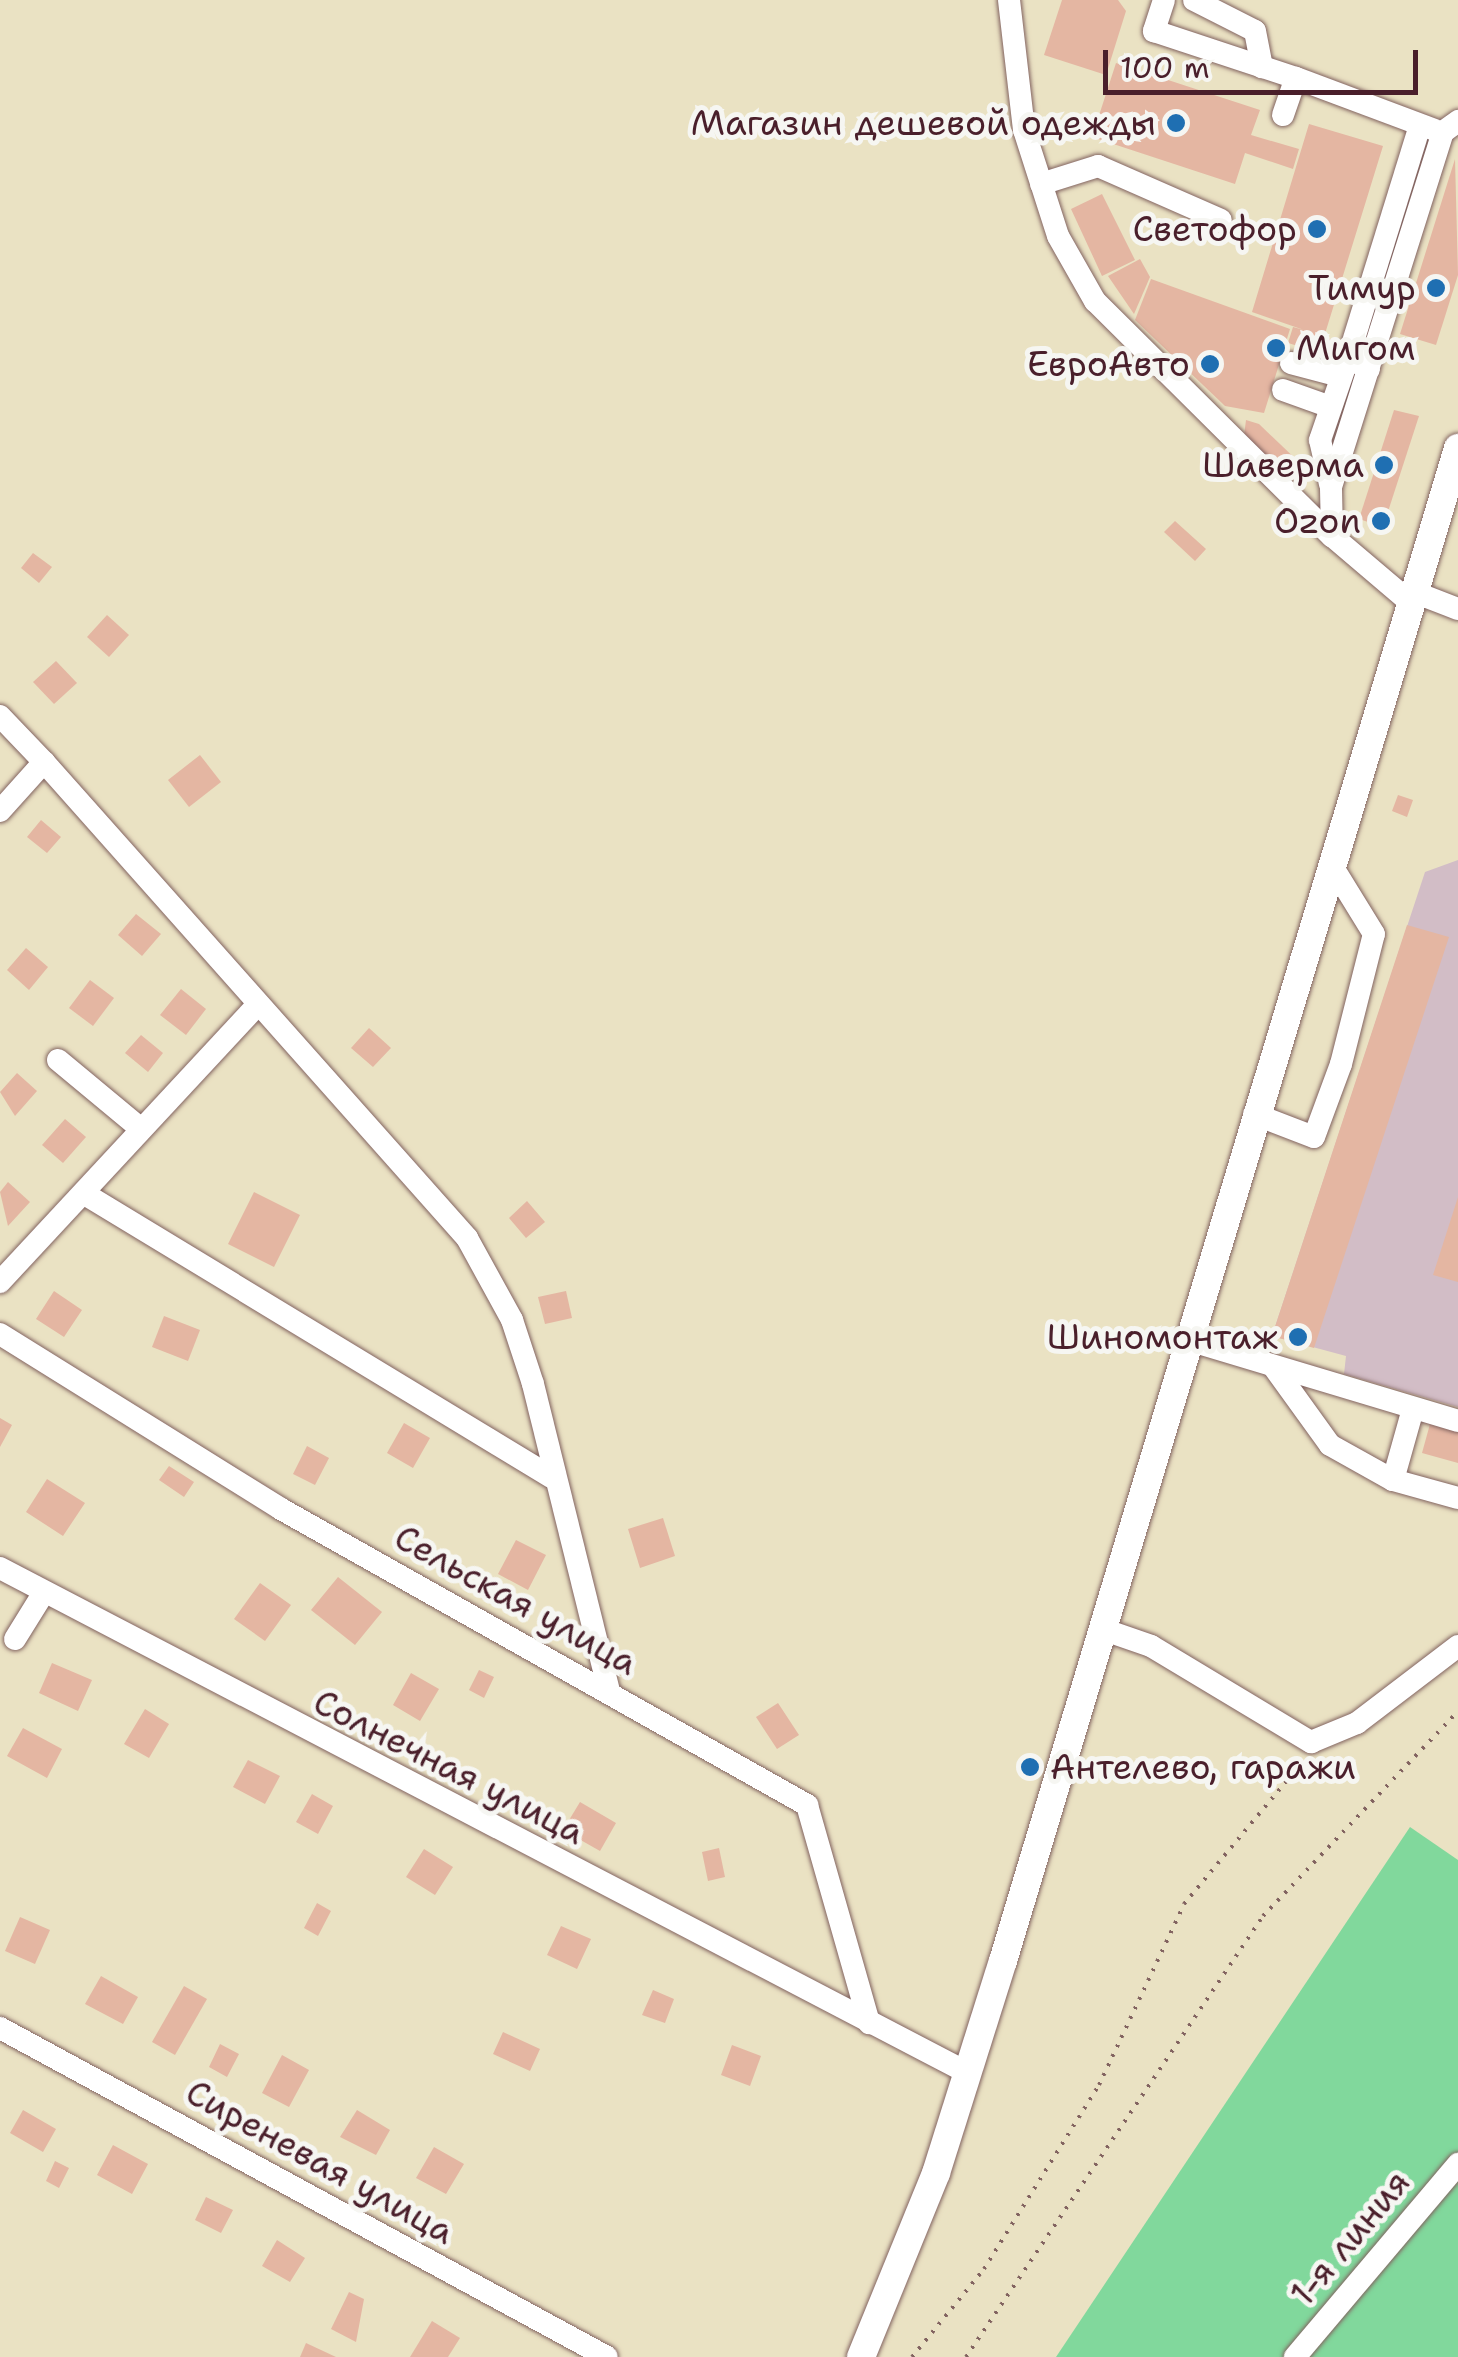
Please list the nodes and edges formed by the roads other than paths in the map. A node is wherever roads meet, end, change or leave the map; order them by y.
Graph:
1 (1009, 0) edge
2 (1164, 0) edge
3 (1194, 0) edge
4 (1262, 67) junction
5 (1296, 78) junction
6 (1283, 116) dead end
7 (1440, 127) edge
8 (1041, 184) junction
9 (1221, 220) dead end
10 (1291, 363) dead end
11 (1352, 368) junction
12 (1283, 390) dead end
13 (1328, 406) junction
14 (1458, 448) edge
15 (1330, 488) junction
16 (1332, 536) junction
17 (1412, 598) junction
18 (1458, 608) edge
19 (0, 716) edge
20 (44, 762) junction
21 (0, 811) edge
22 (1331, 864) junction
23 (258, 1004) junction
24 (58, 1060) dead end
25 (1254, 1114) junction
26 (140, 1130) junction
27 (88, 1196) junction
28 (0, 1282) edge
29 (0, 1334) edge
30 (1185, 1339) junction
31 (1273, 1366) junction
32 (1414, 1409) junction
33 (1458, 1421) edge
34 (551, 1477) junction
35 (1393, 1480) junction
36 (1458, 1498) edge
37 (0, 1568) edge
38 (41, 1597) junction
39 (1102, 1629) junction
40 (16, 1638) dead end
41 (1458, 1646) edge
42 (609, 1691) junction
43 (869, 2023) junction
44 (0, 2028) edge
45 (968, 2073) junction
46 (1458, 2164) edge
47 (607, 2357) edge
48 (862, 2357) edge
49 (1295, 2357) edge

1 - 8 street
2 - 4 street
3 - 4 street
4 - 5 street
5 - 6 street
5 - 7 street
7 - 11 street
8 - 9 street
8 - 16 street
10 - 11 street
11 - 13 street
11 - 15 street
12 - 13 street
13 - 15 street
14 - 17 main road
15 - 16 street
16 - 17 street
17 - 18 street
17 - 22 main road
19 - 20 street
20 - 21 street
20 - 23 street
22 - 25 main road
22 - 25 street
23 - 26 street
23 - 34 street
24 - 26 street
25 - 30 main road
26 - 27 street
27 - 28 street
27 - 34 street
29 - 42 street, Сельская улица
30 - 31 street
30 - 39 main road
31 - 32 street
31 - 35 street
32 - 33 street
32 - 35 street
34 - 42 street
35 - 36 street
37 - 38 street, Солнечная улица
38 - 40 street
38 - 43 street, Солнечная улица
39 - 41 street
39 - 45 main road
42 - 43 street, Сельская улица
43 - 45 street, Солнечная улица
44 - 47 street, Сиреневая улица
45 - 48 main road
46 - 49 street, 1-я линия

